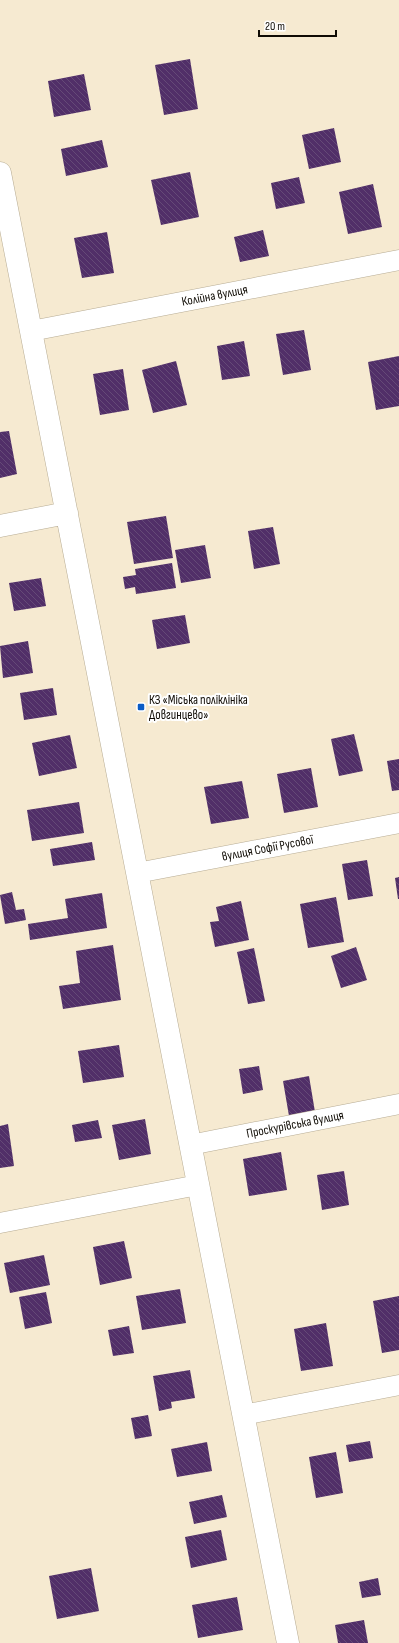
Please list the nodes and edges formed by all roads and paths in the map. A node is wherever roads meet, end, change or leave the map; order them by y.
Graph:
1 (0, 173) edge
2 (399, 260) edge
3 (31, 331) junction
4 (67, 513) junction
5 (0, 526) edge
6 (399, 823) edge
7 (137, 873) junction
8 (399, 1104) edge
9 (190, 1145) junction
10 (198, 1185) junction
11 (0, 1223) edge
12 (399, 1385) edge
13 (243, 1415) junction
14 (288, 1643) edge

1 - 3 street
2 - 3 street, Колійна вулиця
3 - 4 street
4 - 5 street
4 - 7 street
6 - 7 street, вулиця Софії Русової
7 - 9 street
8 - 9 street, Проскурівська вулиця
9 - 10 street
10 - 11 street
10 - 13 street
12 - 13 street
13 - 14 street

